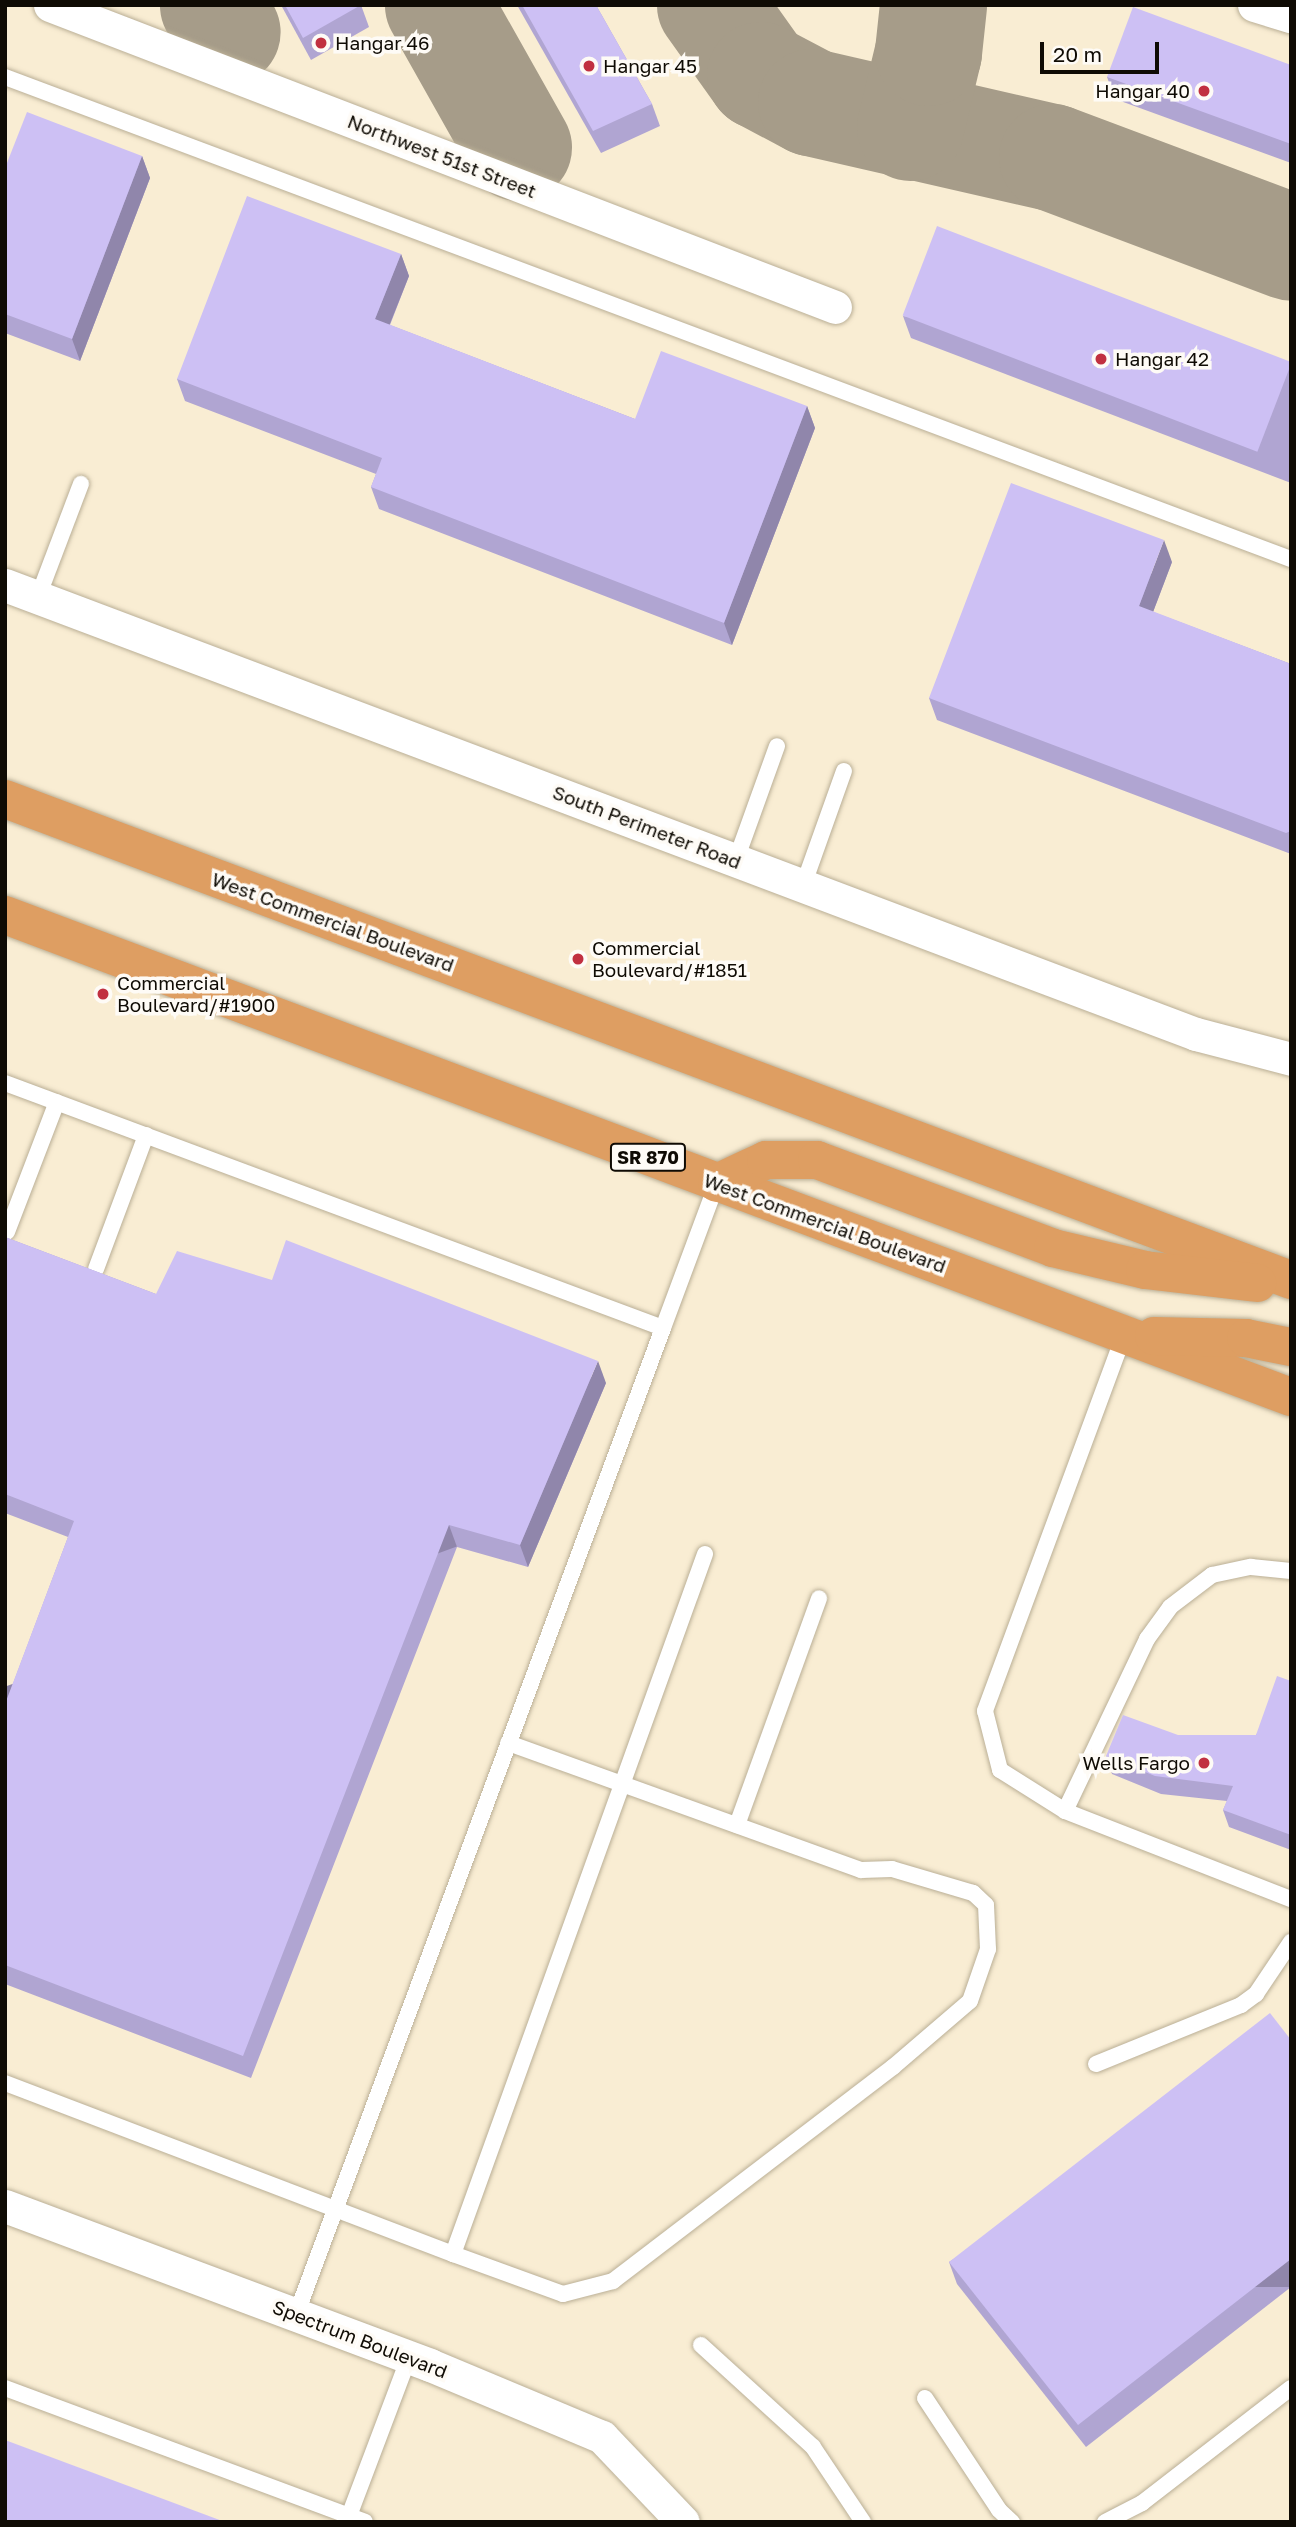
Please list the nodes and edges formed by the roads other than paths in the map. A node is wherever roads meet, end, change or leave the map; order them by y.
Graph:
1 (50, 5) edge
2 (1254, 5) edge
3 (1291, 16) edge
4 (5, 77) edge
5 (835, 307) dead end
6 (81, 484) dead end
7 (1291, 559) edge
8 (5, 585) edge
9 (38, 597) junction
10 (777, 746) dead end
11 (844, 771) dead end
12 (5, 799) edge
13 (736, 860) junction
14 (803, 886) junction
15 (5, 915) edge
16 (1291, 1059) edge
17 (5, 1083) edge
18 (57, 1102) junction
19 (146, 1135) junction
20 (717, 1183) junction
21 (7, 1233) edge
22 (96, 1269) edge
23 (1291, 1279) edge
24 (1291, 1287) edge
25 (663, 1328) junction
26 (1124, 1335) junction
27 (1291, 1347) edge
28 (1291, 1397) edge
29 (705, 1554) dead end
30 (1291, 1571) edge
31 (819, 1598) dead end
32 (508, 1743) junction
33 (623, 1784) junction
34 (1065, 1811) junction
35 (737, 1825) junction
36 (1291, 1899) edge
37 (1291, 1942) edge
38 (1096, 2064) dead end
39 (5, 2083) edge
40 (5, 2206) edge
41 (334, 2211) junction
42 (453, 2254) junction
43 (296, 2315) junction
44 (701, 2345) dead end
45 (409, 2357) junction
46 (5, 2388) edge
47 (1291, 2388) edge
48 (925, 2398) dead end
49 (357, 2519) edge
50 (683, 2522) edge
51 (863, 2522) edge
52 (1012, 2522) edge
53 (1105, 2522) edge

1 - 5 street, Northwest 51st Street
2 - 3 street
4 - 7 lane
6 - 9 lane
8 - 9 street, South Perimeter Road
9 - 13 street, South Perimeter Road
10 - 13 lane
11 - 14 lane
12 - 23 highway, West Commercial Boulevard
13 - 14 street, South Perimeter Road
14 - 16 street, South Perimeter Road
15 - 20 highway, West Commercial Boulevard / SR 870
17 - 18 lane
18 - 19 lane
18 - 21 lane
19 - 22 lane
19 - 25 lane
20 - 24 highway
20 - 25 lane
20 - 26 highway, West Commercial Boulevard / SR 870
25 - 32 lane
26 - 27 highway
26 - 28 highway, West Commercial Boulevard / SR 870
26 - 34 lane
29 - 33 lane
30 - 34 lane
31 - 35 lane
32 - 33 lane
32 - 41 lane
33 - 35 lane
33 - 42 lane
34 - 36 lane
35 - 42 lane
37 - 38 lane
39 - 41 lane
40 - 43 street, Spectrum Boulevard
41 - 42 lane
41 - 43 lane
43 - 45 street, Spectrum Boulevard
44 - 51 lane
45 - 49 lane
45 - 50 street, Spectrum Boulevard
46 - 49 lane
47 - 53 lane
48 - 52 lane

